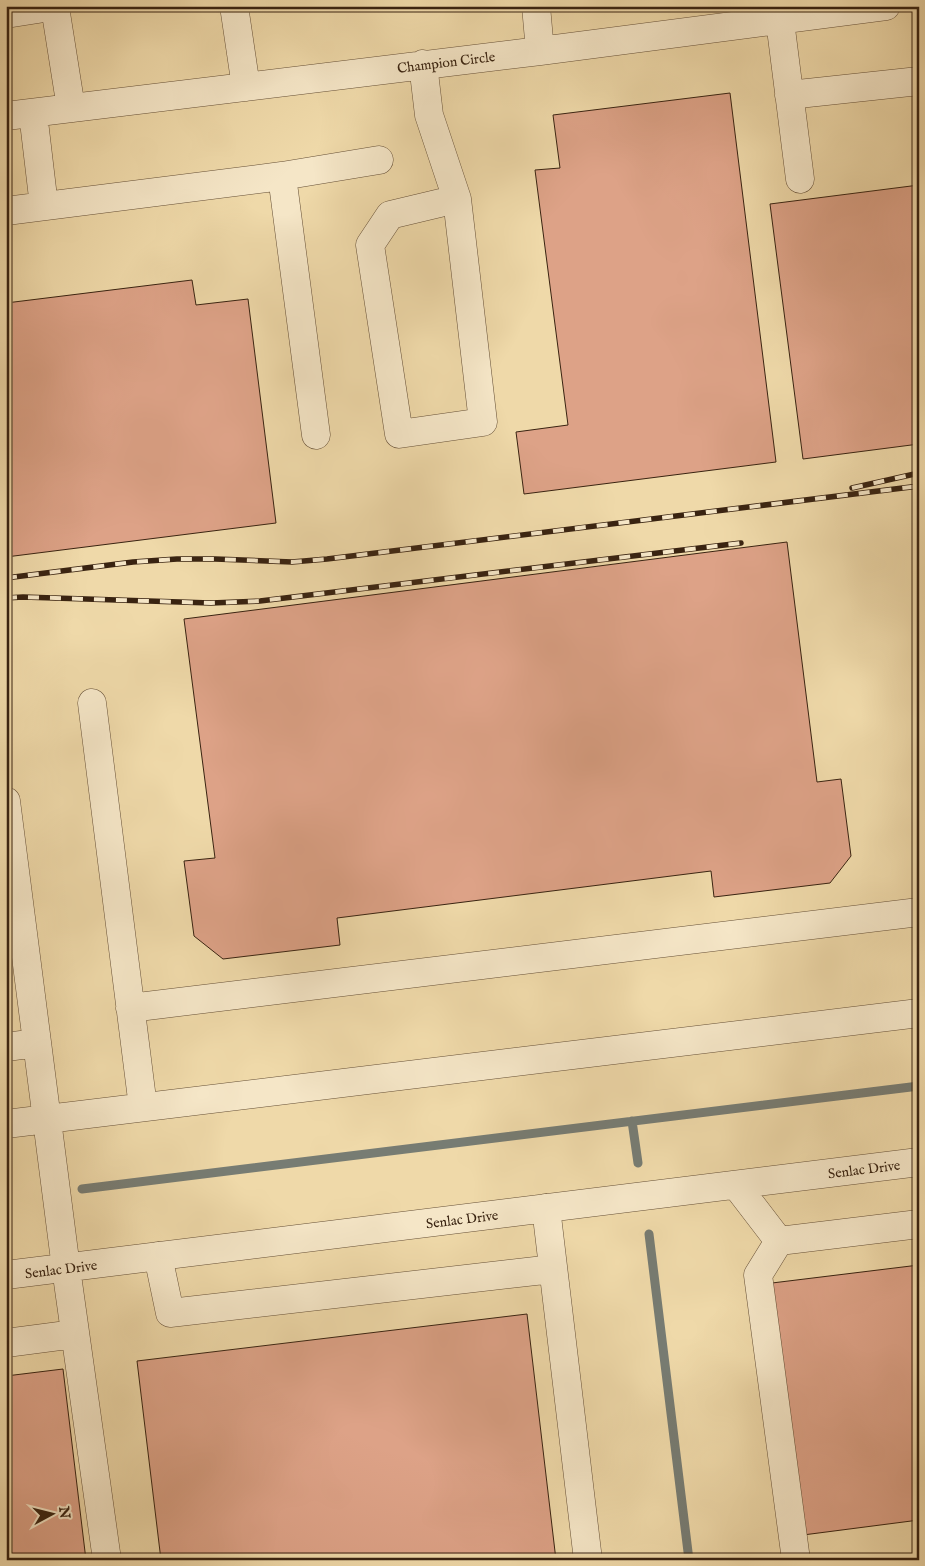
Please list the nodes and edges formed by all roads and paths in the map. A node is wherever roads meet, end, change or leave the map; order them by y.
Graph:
1 (56, 6) edge
2 (234, 6) edge
3 (536, 6) edge
4 (886, 6) edge
5 (844, 9) edge
6 (6, 14) edge
7 (780, 21) junction
8 (540, 51) junction
9 (423, 64) junction
10 (919, 81) edge
11 (246, 87) junction
12 (789, 95) junction
13 (72, 108) junction
14 (19, 115) edge
15 (379, 160) dead end
16 (282, 176) junction
17 (800, 179) dead end
18 (457, 199) junction
19 (44, 206) junction
20 (6, 211) edge
21 (316, 435) dead end
22 (92, 703) dead end
23 (6, 801) edge
24 (919, 912) edge
25 (130, 1008) junction
26 (919, 1013) edge
27 (36, 1042) junction
28 (6, 1047) edge
29 (142, 1107) junction
30 (46, 1119) junction
31 (6, 1124) edge
32 (919, 1162) edge
33 (736, 1185) junction
34 (546, 1208) junction
35 (919, 1224) edge
36 (779, 1241) junction
37 (158, 1256) junction
38 (66, 1268) junction
39 (553, 1269) junction
40 (6, 1275) edge
41 (75, 1334) junction
42 (6, 1343) edge
43 (107, 1560) edge
44 (588, 1560) edge
45 (796, 1560) edge

1 - 6 street
1 - 13 street
2 - 11 street
3 - 8 street
4 - 5 street, Champion Circle
5 - 7 street, Champion Circle
7 - 8 street, Champion Circle
7 - 12 street
8 - 9 street, Champion Circle
9 - 11 street, Champion Circle
9 - 18 street
10 - 12 street
11 - 13 street, Champion Circle
12 - 17 street
13 - 14 street, Champion Circle
14 - 19 street
15 - 16 street
16 - 19 street
16 - 21 street
18 - 18 street
19 - 20 street
22 - 25 street
23 - 27 street
24 - 25 street
25 - 29 street
26 - 29 street
27 - 28 street
27 - 30 street
29 - 30 street
30 - 31 street
30 - 38 street
32 - 33 street, Senlac Drive
33 - 34 street, Senlac Drive
33 - 36 street
34 - 37 street, Senlac Drive
34 - 39 street
35 - 36 street
36 - 45 street
37 - 38 street, Senlac Drive
37 - 39 street
38 - 40 street, Senlac Drive
38 - 41 street
39 - 44 street
41 - 42 street
41 - 43 street

